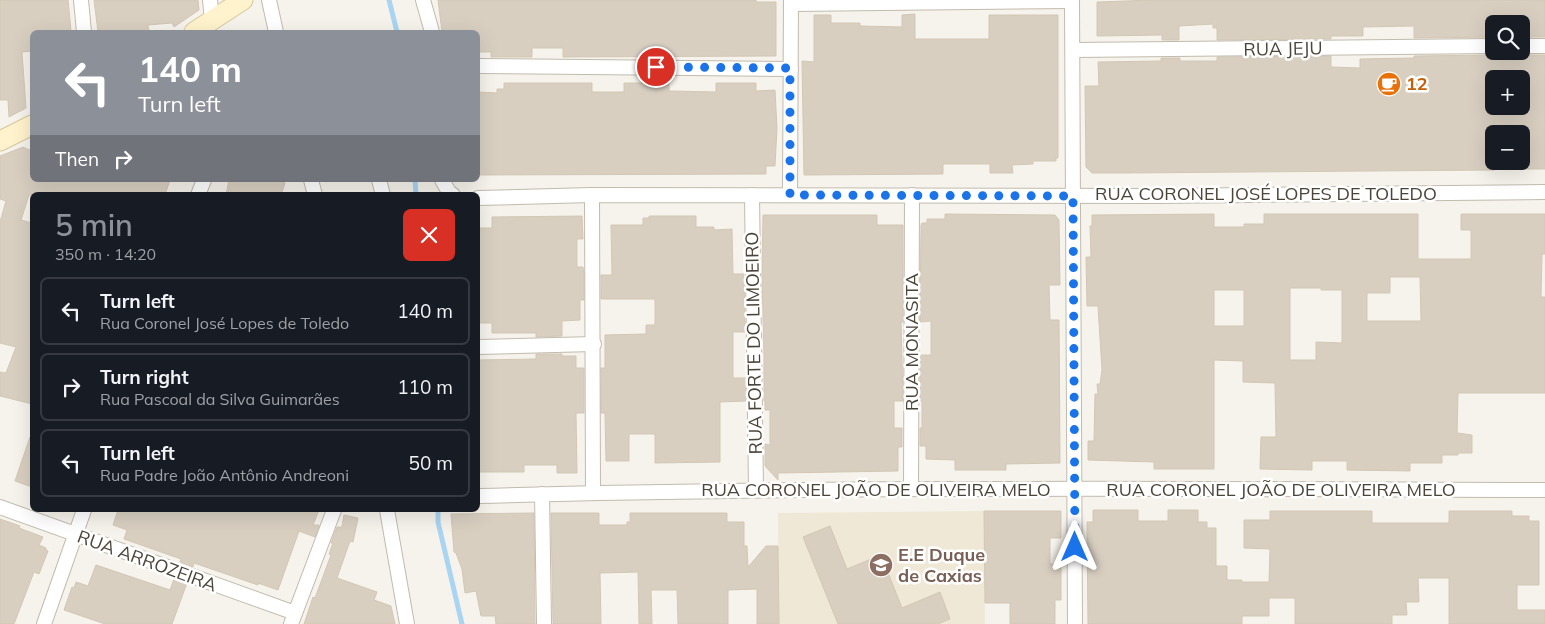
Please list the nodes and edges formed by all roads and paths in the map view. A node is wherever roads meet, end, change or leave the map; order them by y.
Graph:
1 (81, 0) edge
2 (210, 0) edge
3 (243, 0) edge
4 (269, 0) edge
5 (423, 0) edge
6 (1072, 0) edge
7 (791, 2) edge
8 (212, 21) junction
9 (84, 30) edge
10 (197, 30) edge
11 (272, 30) edge
12 (431, 30) edge
13 (1485, 46) edge
14 (1530, 46) edge
15 (1545, 46) edge
16 (1073, 50) junction
17 (480, 66) edge
18 (790, 68) junction
19 (30, 126) edge
20 (0, 141) edge
21 (1545, 192) edge
22 (592, 195) junction
23 (752, 195) junction
24 (790, 195) junction
25 (912, 195) junction
26 (1073, 196) junction
27 (480, 198) edge
28 (594, 344) junction
29 (480, 347) edge
30 (911, 489) junction
31 (1074, 489) junction
32 (756, 490) junction
33 (1545, 490) edge
34 (593, 493) junction
35 (542, 494) junction
36 (480, 496) edge
37 (0, 507) edge
38 (83, 512) edge
39 (333, 512) edge
40 (387, 512) edge
41 (75, 536) junction
42 (293, 619) edge
43 (44, 624) edge
44 (407, 624) edge
45 (544, 624) edge
46 (1075, 624) edge

1 - 9 street
2 - 8 street
3 - 8 main road
4 - 11 street
5 - 12 street
6 - 7 street
6 - 16 street
7 - 18 street
8 - 10 main road
13 - 16 street, RUA JEJU
14 - 15 street
16 - 26 street
17 - 18 street
18 - 24 street
19 - 20 main road
21 - 26 street, RUA CORONEL JOSÉ LOPES DE TOLEDO
22 - 23 street, RUA CORONEL JOSÉ LOPES DE TOLEDO
22 - 27 street, RUA CORONEL JOSÉ LOPES DE TOLEDO
22 - 28 street
23 - 24 street, RUA CORONEL JOSÉ LOPES DE TOLEDO
23 - 32 street, RUA FORTE DO LIMOEIRO
24 - 25 street, RUA CORONEL JOSÉ LOPES DE TOLEDO
25 - 26 street, RUA CORONEL JOSÉ LOPES DE TOLEDO
25 - 30 street, RUA MONASITA
26 - 31 street
28 - 29 street
28 - 34 street
30 - 31 street, RUA CORONEL JOÃO DE OLIVEIRA MELO
30 - 32 street, RUA CORONEL JOÃO DE OLIVEIRA MELO
31 - 33 street, RUA CORONEL JOÃO DE OLIVEIRA MELO
31 - 46 street
32 - 34 street, RUA CORONEL JOÃO DE OLIVEIRA MELO
34 - 35 street, RUA CORONEL JOÃO DE OLIVEIRA MELO
35 - 36 street, RUA CORONEL JOÃO DE OLIVEIRA MELO
35 - 45 street
37 - 41 street, RUA ARROZEIRA
38 - 41 street
39 - 42 street
40 - 44 street
41 - 42 street, RUA ARROZEIRA
41 - 43 street

